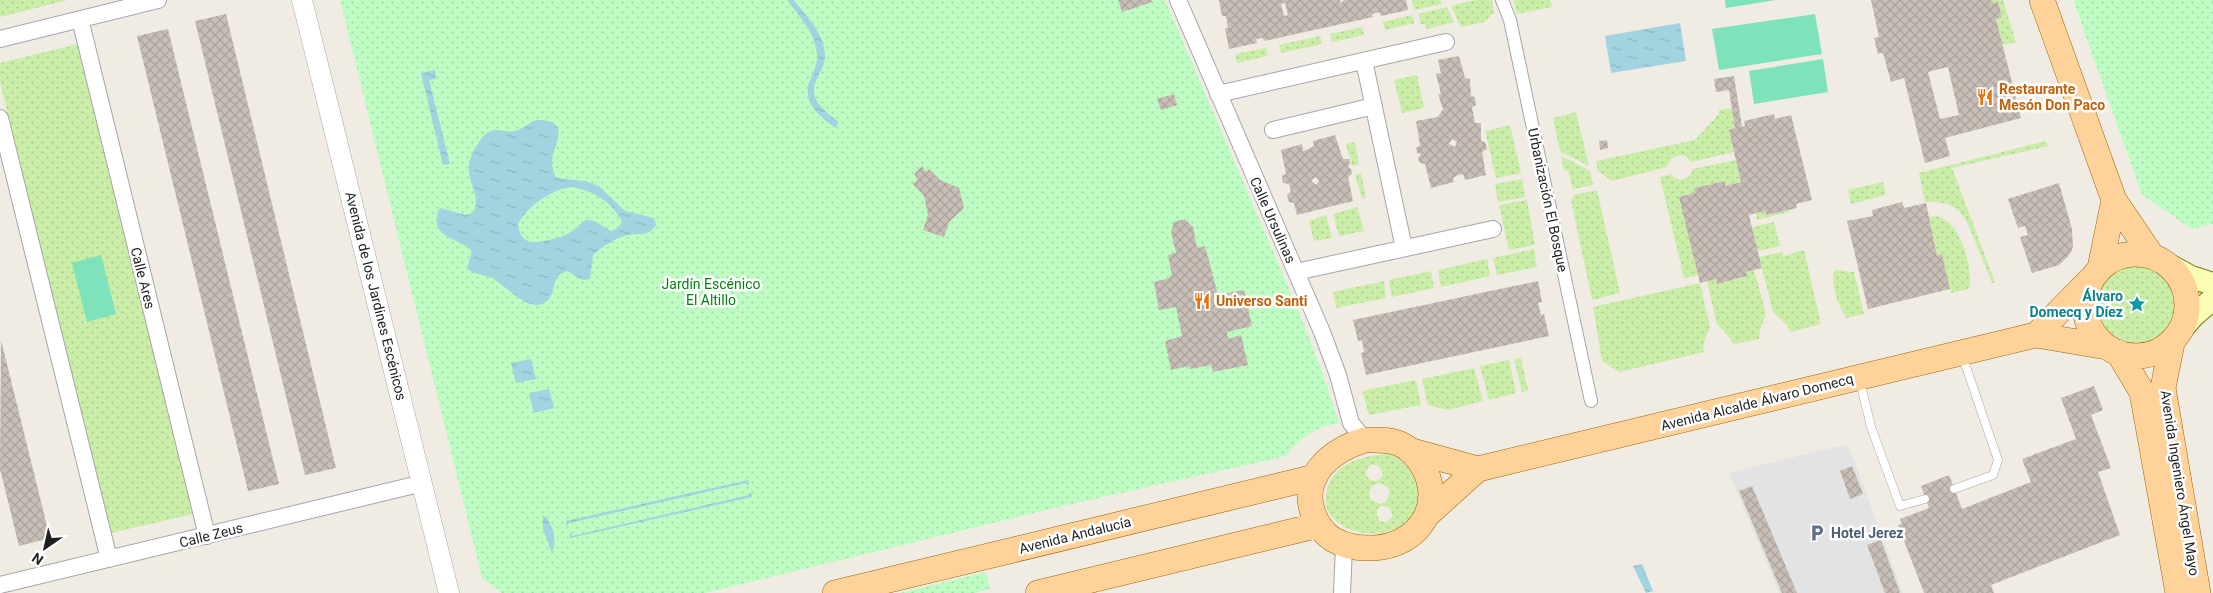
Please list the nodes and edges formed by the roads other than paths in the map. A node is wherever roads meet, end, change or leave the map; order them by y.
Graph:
1 (158, 0) edge
2 (302, 0) edge
3 (1178, 0) edge
4 (1502, 0) edge
5 (2042, 0) edge
6 (80, 19) junction
7 (0, 39) edge
8 (1446, 42) dead end
9 (1364, 61) junction
10 (1218, 94) junction
11 (1374, 106) junction
12 (0, 118) edge
13 (1273, 130) dead end
14 (2114, 200) junction
15 (1493, 229) dead end
16 (1404, 248) junction
17 (2159, 260) junction
18 (1296, 272) junction
19 (2094, 275) junction
20 (2213, 284) edge
21 (2213, 299) edge
22 (2036, 335) junction
23 (2176, 337) junction
24 (2113, 350) junction
25 (1961, 353) junction
26 (1859, 377) junction
27 (1591, 400) dead end
28 (1365, 440) junction
29 (1409, 450) junction
30 (1478, 469) junction
31 (1315, 477) junction
32 (422, 484) junction
33 (1954, 489) dead end
34 (1926, 499) dead end
35 (1427, 515) junction
36 (1319, 525) junction
37 (207, 536) junction
38 (1344, 546) junction
39 (109, 559) junction
40 (0, 586) edge
41 (1043, 592) edge
42 (449, 593) edge
43 (835, 593) edge
44 (1342, 593) edge
45 (2178, 593) edge
46 (2198, 593) edge

1 - 6 street
2 - 32 street, Avenida de los Jardines Escénicos
3 - 10 street, Calle Ursulinas
4 - 27 street, Urbanización El Bosque
5 - 14 main road
6 - 7 street
6 - 37 street, Calle Ares
8 - 9 street
9 - 10 street
9 - 11 street
10 - 18 street, Calle Ursulinas
11 - 13 street
11 - 16 street
12 - 39 street
14 - 17 main road
14 - 19 main road
15 - 16 street
16 - 18 street
17 - 19 main road
17 - 20 main road
17 - 23 main road
18 - 28 street, Calle Ursulinas
19 - 22 main road
19 - 24 main road
21 - 23 main road
22 - 24 main road, Avenida Alcalde Álvaro Domecq
22 - 25 main road, Avenida Alcalde Álvaro Domecq
23 - 24 main road
23 - 46 main road, Avenida Ingeniero Ángel Mayo
24 - 45 main road, Avenida Ingeniero Ángel Mayo
25 - 26 main road, Avenida Alcalde Álvaro Domecq
25 - 33 lane
26 - 30 main road, Avenida Alcalde Álvaro Domecq
26 - 34 lane
28 - 29 main road
28 - 31 main road
29 - 30 main road, Avenida Alcalde Álvaro Domecq
29 - 35 main road
30 - 35 main road, Avenida Alcalde Álvaro Domecq
31 - 36 main road
31 - 43 main road, Avenida Andalucía
32 - 37 street, Calle Zeus
32 - 42 street, Avenida de los Jardines Escénicos
35 - 38 main road
36 - 38 main road
36 - 41 main road
37 - 39 street, Calle Zeus
38 - 44 street
39 - 40 street, Calle Zeus

